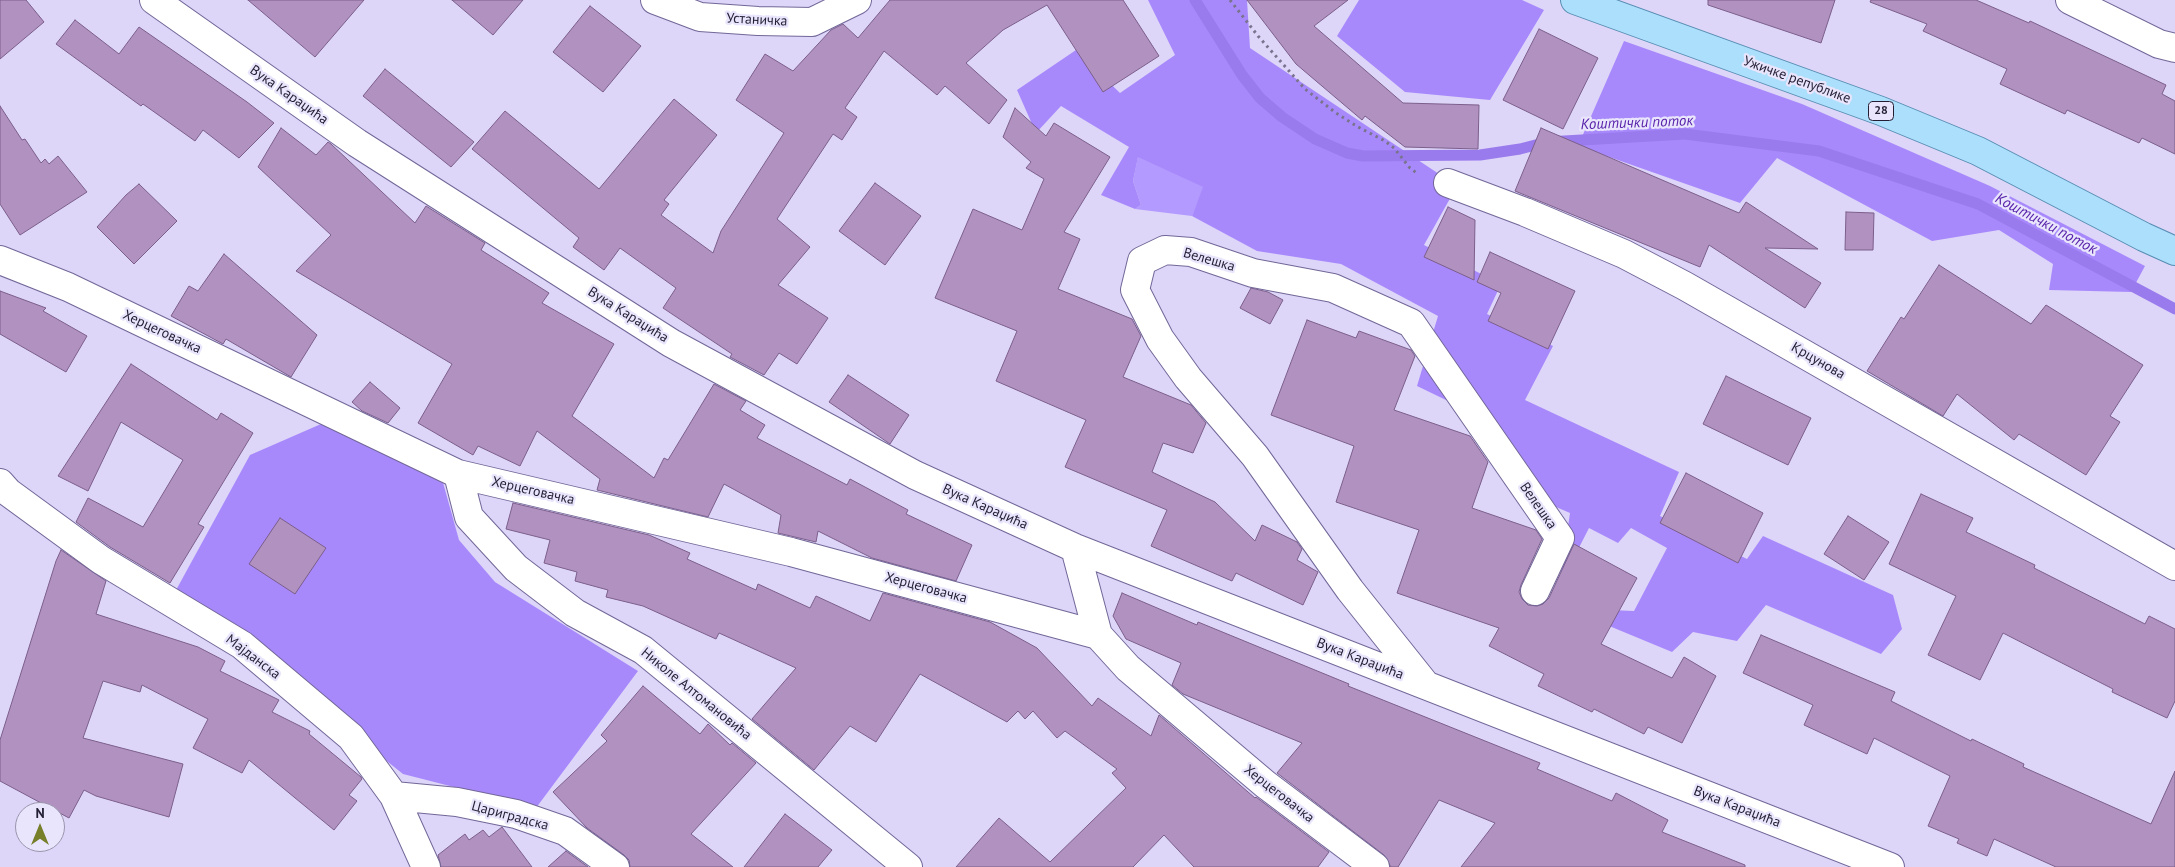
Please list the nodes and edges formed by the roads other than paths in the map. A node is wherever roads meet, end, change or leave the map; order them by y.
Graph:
1 (154, 0) edge
2 (655, 0) edge
3 (857, 0) edge
4 (1575, 0) edge
5 (2070, 0) edge
6 (2175, 48) edge
7 (1448, 183) dead end
8 (2175, 251) edge
9 (0, 260) edge
10 (458, 474) junction
11 (3, 491) edge
12 (1075, 548) junction
13 (2175, 566) edge
14 (1535, 591) dead end
15 (1098, 635) junction
16 (1426, 685) junction
17 (394, 796) junction
18 (426, 867) edge
19 (615, 867) edge
20 (908, 867) edge
21 (1375, 867) edge
22 (1890, 867) edge

1 - 12 street, Вука Караџића
2 - 3 street, Устаничка
4 - 8 main road, Ужичке републике / 28
5 - 6 street
7 - 13 street, Крцунова
9 - 10 street, Херцеговачка
10 - 15 street, Херцеговачка
10 - 20 street, Николе Алтомановића
11 - 17 street, Мајданска
12 - 15 street, Херцеговачка
12 - 16 street, Вука Караџића
14 - 16 street, Велешка
15 - 21 street, Херцеговачка
16 - 22 street, Вука Караџића
17 - 18 street, Мајданска
17 - 19 street, Цариградска

